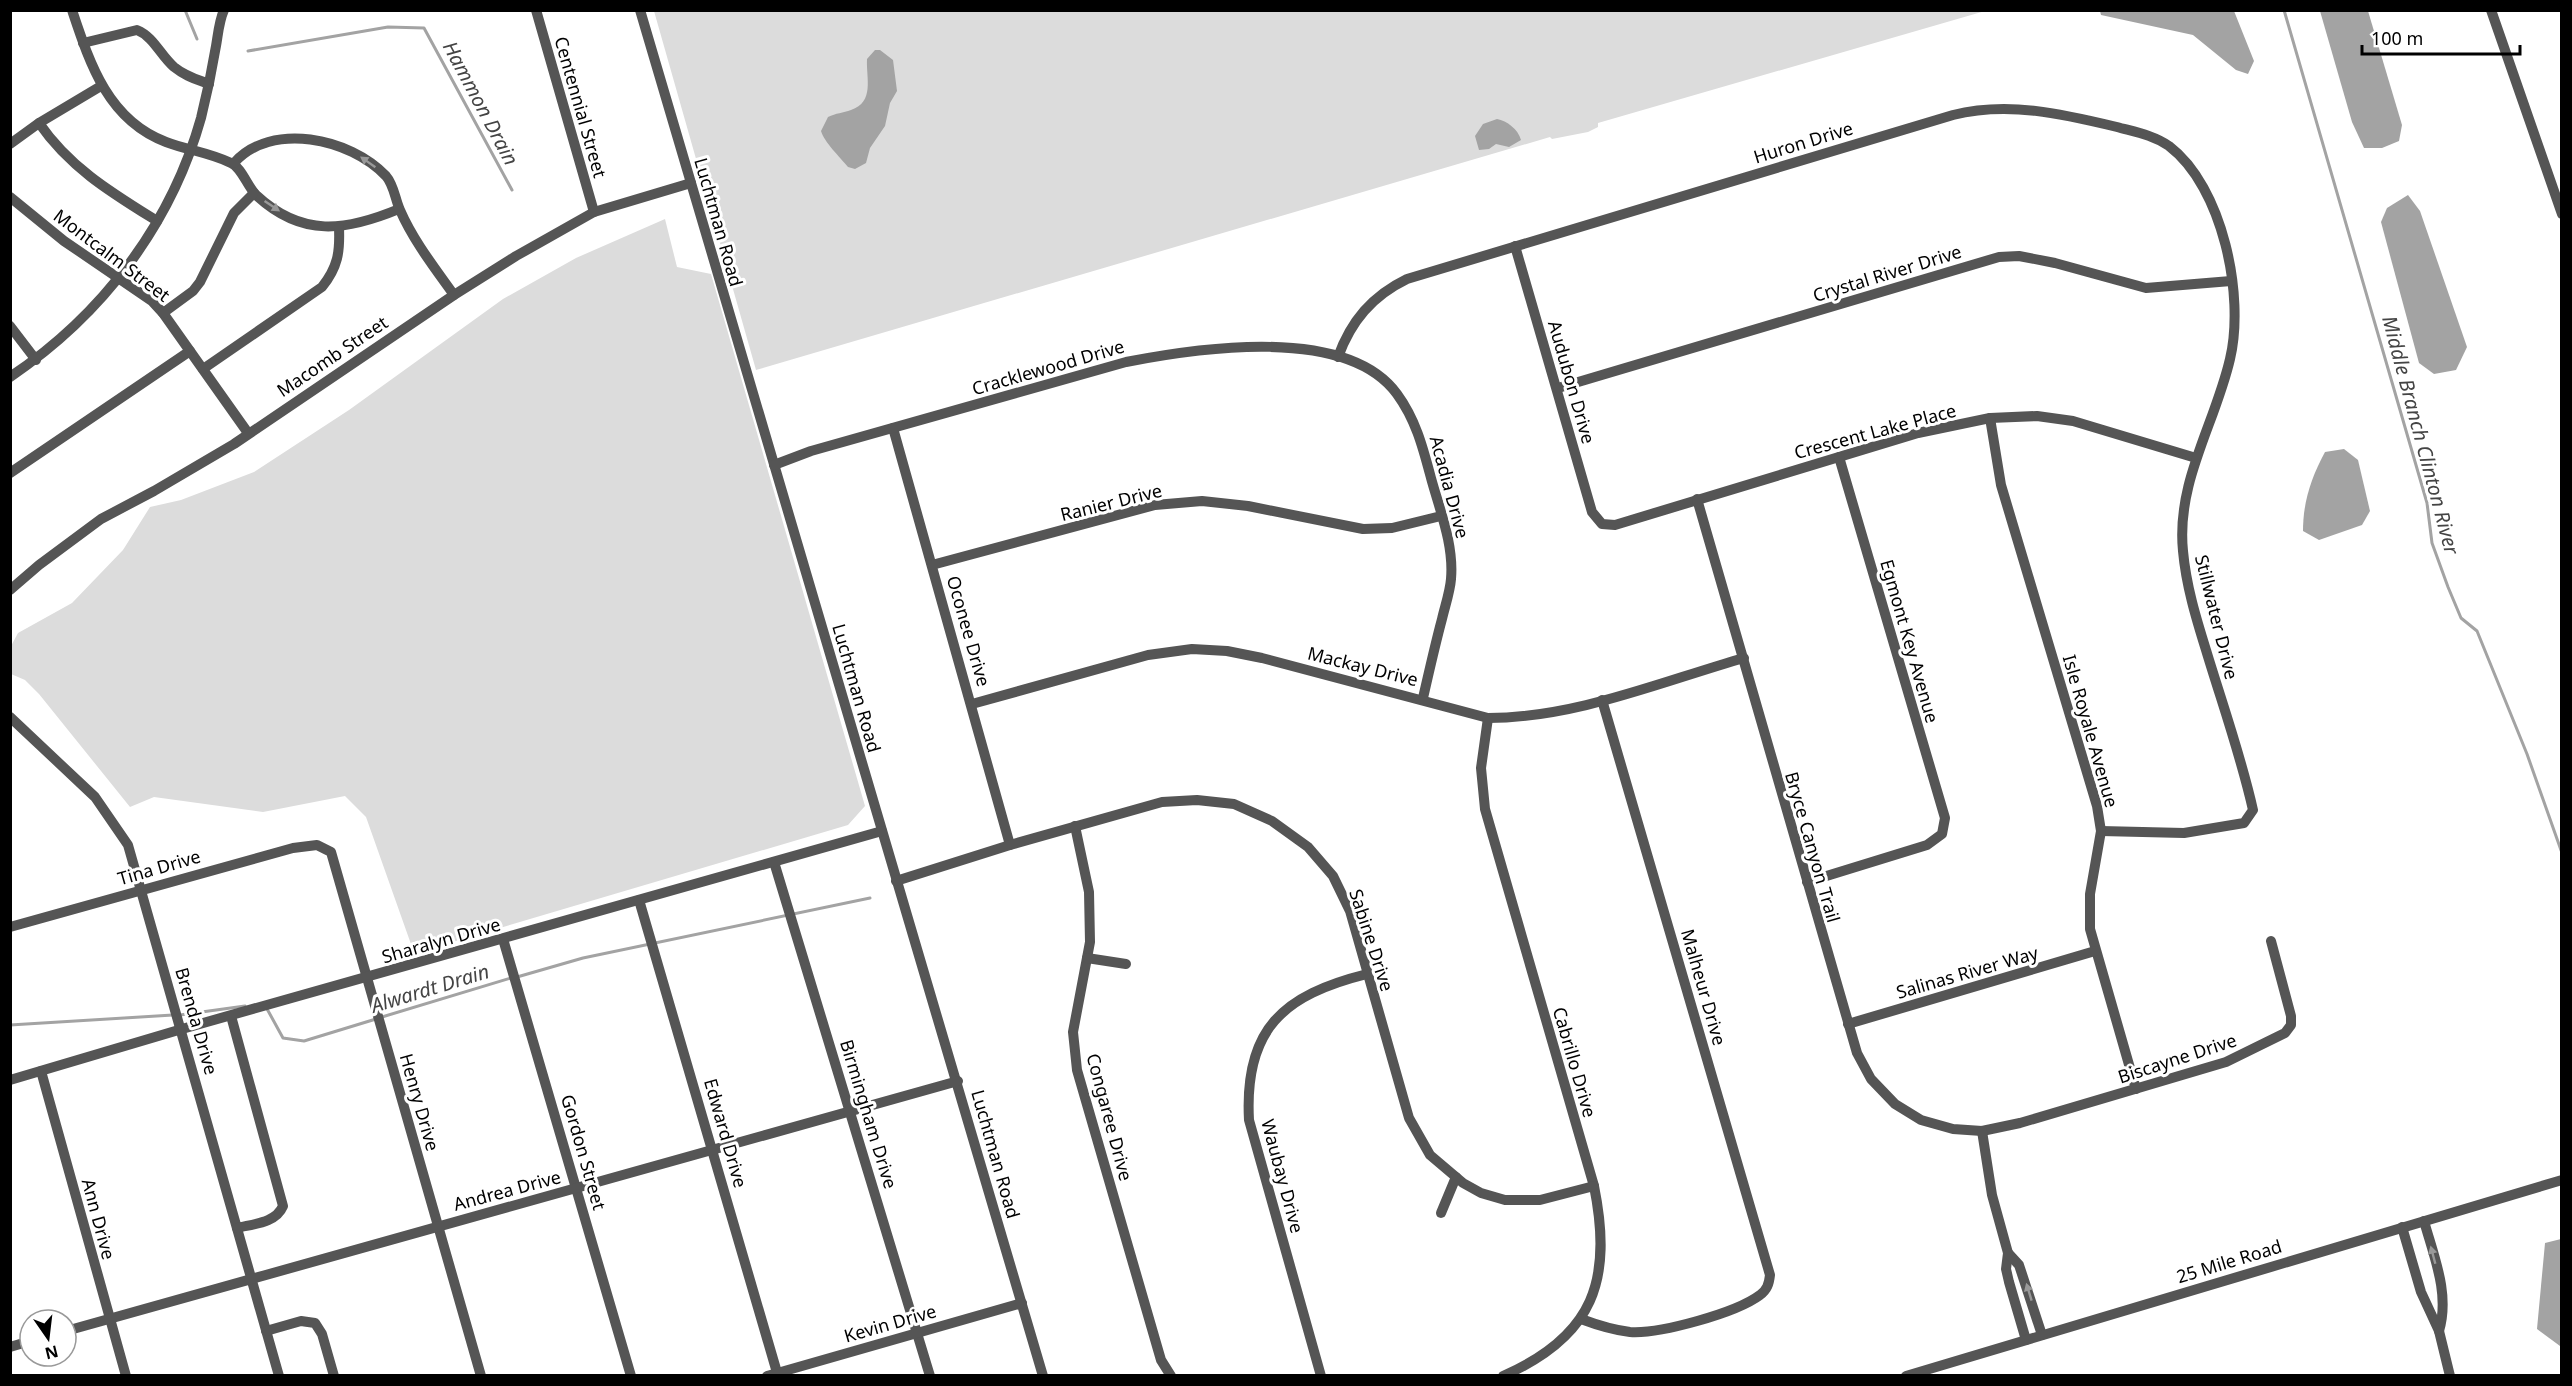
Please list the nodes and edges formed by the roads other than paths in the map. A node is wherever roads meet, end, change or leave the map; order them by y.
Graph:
1 (72, 10) edge
2 (224, 10) edge
3 (536, 10) edge
4 (640, 10) edge
5 (2491, 10) edge
6 (83, 43) junction
7 (209, 84) junction
8 (101, 86) junction
9 (39, 123) junction
10 (10, 144) edge
11 (191, 150) junction
12 (234, 163) junction
13 (691, 183) junction
14 (254, 193) junction
15 (10, 197) edge
16 (399, 209) junction
17 (594, 212) junction
18 (2562, 214) edge
19 (157, 221) junction
20 (339, 228) junction
21 (1515, 246) junction
22 (119, 277) junction
23 (2231, 281) junction
24 (454, 294) junction
25 (163, 313) junction
26 (10, 326) edge
27 (190, 351) junction
28 (1338, 357) junction
29 (36, 360) junction
30 (203, 369) junction
31 (10, 377) edge
32 (1558, 388) junction
33 (1990, 418) junction
34 (893, 428) junction
35 (248, 433) junction
36 (1839, 457) junction
37 (2196, 458) junction
38 (774, 465) junction
39 (10, 473) edge
40 (1697, 500) junction
41 (1441, 516) junction
42 (1602, 524) joint
43 (933, 565) junction
44 (10, 590) edge
45 (1744, 658) junction
46 (1423, 698) junction
47 (1602, 700) junction
48 (972, 704) junction
49 (10, 717) edge
50 (1488, 718) junction
51 (1076, 826) junction
52 (882, 831) junction
53 (2101, 831) junction
54 (1010, 844) junction
55 (317, 845) joint
56 (774, 862) junction
57 (896, 881) junction
58 (1807, 882) junction
59 (143, 890) junction
60 (639, 900) junction
61 (10, 927) edge
62 (503, 939) junction
63 (2271, 940) dead end
64 (2095, 951) junction
65 (1087, 958) junction
66 (1126, 964) dead end
67 (1367, 974) junction
68 (367, 978) junction
69 (231, 1016) junction
70 (1848, 1024) junction
71 (182, 1029) junction
72 (41, 1071) junction
73 (10, 1080) edge
74 (958, 1081) junction
75 (2136, 1089) junction
76 (851, 1111) junction
77 (1982, 1131) junction
78 (714, 1149) junction
79 (1456, 1177) junction
80 (2562, 1180) edge
81 (1594, 1186) junction
82 (577, 1188) junction
83 (1441, 1213) dead end
84 (2424, 1221) junction
85 (439, 1226) junction
86 (2402, 1227) junction
87 (237, 1228) junction
88 (2008, 1253) junction
89 (251, 1277) junction
90 (2442, 1286) junction
91 (2421, 1292) junction
92 (1022, 1303) junction
93 (110, 1319) junction
94 (1581, 1319) junction
95 (78, 1328) edge
96 (267, 1331) junction
97 (2439, 1331) junction
98 (918, 1333) junction
99 (2042, 1335) junction
100 (2026, 1340) junction
101 (774, 1375) edge
102 (126, 1376) edge
103 (279, 1376) edge
104 (334, 1376) edge
105 (481, 1376) edge
106 (632, 1376) edge
107 (930, 1376) edge
108 (1043, 1376) edge
109 (1171, 1376) edge
110 (1322, 1376) edge
111 (1503, 1376) edge
112 (1906, 1376) edge
113 (2450, 1376) edge

1 - 6 street
2 - 7 street
3 - 17 street, Centennial Street
4 - 13 street, Luchtman Road
5 - 18 street
6 - 7 street
6 - 8 street
7 - 11 street
8 - 9 street
8 - 11 street
9 - 10 street
9 - 19 street
11 - 12 street
11 - 19 street
12 - 14 street
16 -> 12 street
13 - 17 street, Macomb Street
13 - 38 street, Luchtman Road
14 -> 20 street
14 - 25 street
15 - 22 street, Montcalm Street
16 - 20 street
16 - 24 street
17 - 24 street, Macomb Street
19 - 22 street
20 - 30 street
21 - 23 street, Huron Drive
21 - 28 street, Huron Drive
21 - 32 street, Audubon Drive
22 - 25 street, Montcalm Street
22 - 29 street
23 - 32 street, Crystal River Drive
23 - 37 street, Stillwater Drive
24 - 35 street, Macomb Street
25 - 27 street, Montcalm Street
26 - 29 street
27 - 30 street, Montcalm Street
27 - 39 street
28 - 34 street, Cracklewood Drive
28 - 41 street, Acadia Drive
29 - 31 street
30 - 35 street, Montcalm Street
32 - 42 street, Audubon Drive
33 - 36 street, Crescent Lake Place
33 - 37 street, Crescent Lake Place
33 - 53 street, Isle Royale Avenue
34 - 38 street, Cracklewood Drive
34 - 43 street, Oconee Drive
35 - 44 street, Macomb Street
36 - 40 street, Crescent Lake Place
36 - 58 street, Egmont Key Avenue
37 - 53 street, Stillwater Drive
38 - 52 street, Luchtman Road
40 - 42 street, Crescent Lake Place
40 - 45 street, Bryce Canyon Trail
41 - 43 street, Ranier Drive
41 - 46 street, Acadia Drive
43 - 48 street, Oconee Drive
45 - 47 street, Mackay Drive
45 - 58 street, Bryce Canyon Trail
46 - 48 street, Mackay Drive
46 - 50 street, Mackay Drive
47 - 50 street, Mackay Drive
47 - 94 street, Malheur Drive
48 - 54 street, Oconee Drive
49 - 59 street, Brenda Drive
50 - 81 street, Cabrillo Drive
51 - 54 street, Sabine Drive
51 - 65 street, Congaree Drive
51 - 67 street, Sabine Drive
52 - 56 street, Sharalyn Drive
52 - 57 street, Luchtman Road
53 - 64 street, Isle Royale Avenue
54 - 57 street, Sabine Drive
55 - 59 street, Tina Drive
55 - 68 street, Henry Drive
56 - 60 street, Sharalyn Drive
56 - 76 street, Birmingham Drive
57 - 74 street, Luchtman Road
58 - 70 street, Bryce Canyon Trail
59 - 61 street, Tina Drive
59 - 71 street, Brenda Drive
60 - 62 street, Sharalyn Drive
60 - 78 street, Edward Drive
62 - 68 street, Sharalyn Drive
62 - 82 street, Gordon Street
63 - 75 street, Biscayne Drive
64 - 70 street, Salinas River Way
64 - 75 street, Isle Royale Avenue
65 - 66 street
65 - 109 street, Congaree Drive
67 - 79 street, Sabine Drive
67 - 110 street, Waubay Drive
68 - 69 street, Sharalyn Drive
68 - 85 street, Henry Drive
69 - 71 street, Sharalyn Drive
69 - 87 street
70 - 77 street, Bryce Canyon Trail
71 - 72 street, Sharalyn Drive
71 - 87 street, Brenda Drive
72 - 73 street, Sharalyn Drive
72 - 93 street, Ann Drive
74 - 76 street, Andrea Drive
74 - 92 street, Luchtman Road
75 - 77 street, Biscayne Drive
76 - 78 street, Andrea Drive
76 - 98 street, Birmingham Drive
77 - 88 street
78 - 82 street, Andrea Drive
78 - 101 street, Edward Drive
79 - 81 street, Sabine Drive
79 - 83 street
80 - 84 street, 25 Mile Road
81 - 94 street, Cabrillo Drive
82 - 85 street, Andrea Drive
82 - 106 street, Gordon Street
84 - 86 street, 25 Mile Road
90 -> 84 street
85 - 89 street, Andrea Drive
85 - 105 street, Henry Drive
86 - 91 street
86 - 99 street, 25 Mile Road
87 - 89 street, Brenda Drive
99 -> 88 street
88 - 100 street
89 - 93 street, Andrea Drive
89 - 96 street, Brenda Drive
90 - 91 street
90 - 97 street
91 - 97 street
92 - 98 street, Kevin Drive
92 - 108 street, Luchtman Road
93 - 95 street, Andrea Drive
93 - 102 street, Ann Drive
94 - 111 street, Cabrillo Drive
96 - 103 street, Brenda Drive
96 - 104 street
97 - 113 street
98 - 101 street, Kevin Drive
98 - 107 street, Birmingham Drive
99 - 100 street, 25 Mile Road
100 - 112 street, 25 Mile Road

